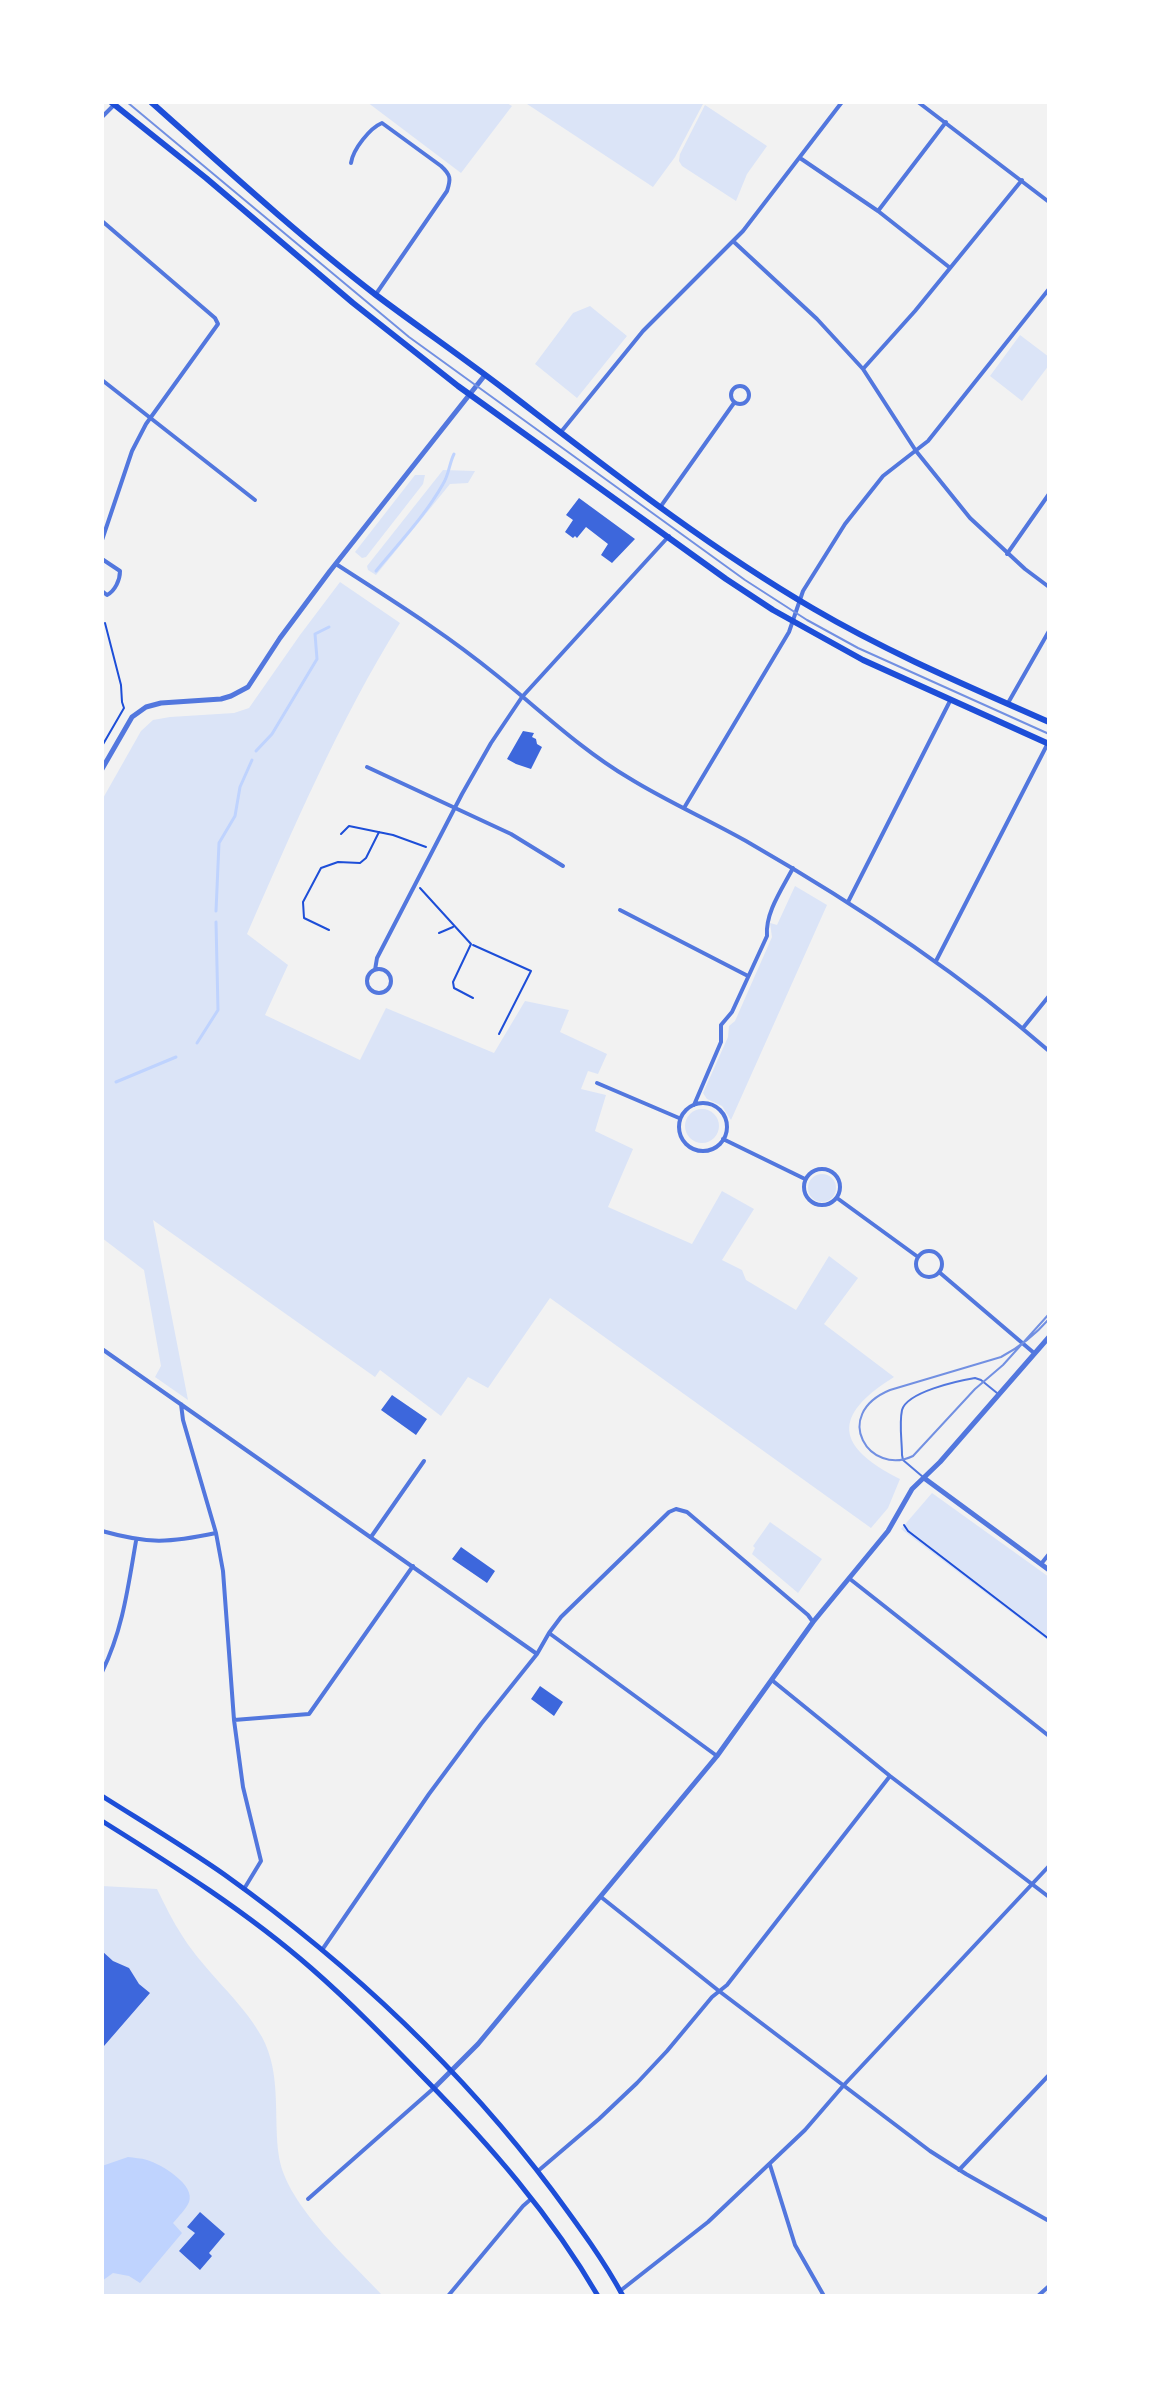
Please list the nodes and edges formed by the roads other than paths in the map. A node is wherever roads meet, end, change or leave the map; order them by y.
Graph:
1 (151, 102) edge
2 (842, 102) edge
3 (918, 102) edge
4 (114, 103) edge
5 (102, 117) edge
6 (946, 122) junction
7 (800, 158) junction
8 (351, 163) dead end
9 (1022, 180) junction
10 (1049, 202) edge
11 (878, 211) junction
12 (102, 221) edge
13 (734, 242) junction
14 (949, 267) junction
15 (1049, 289) edge
16 (376, 294) junction
17 (863, 369) junction
18 (485, 375) junction
19 (102, 380) edge
20 (470, 395) junction
21 (734, 403) junction
22 (151, 417) junction
23 (561, 432) junction
24 (916, 451) junction
25 (1049, 494) edge
26 (255, 500) dead end
27 (661, 506) junction
28 (669, 536) junction
29 (102, 540) edge
30 (1007, 554) junction
31 (102, 559) edge
32 (336, 564) junction
33 (1049, 587) edge
34 (102, 591) edge
35 (800, 601) junction
36 (793, 622) junction
37 (1049, 631) edge
38 (522, 697) junction
39 (951, 700) junction
40 (1008, 703) junction
41 (1049, 722) edge
42 (1049, 744) edge
43 (367, 767) dead end
44 (102, 769) edge
45 (456, 808) junction
46 (684, 808) junction
47 (563, 866) dead end
48 (793, 868) junction
49 (848, 902) junction
50 (620, 910) dead end
51 (936, 961) junction
52 (375, 970) junction
53 (748, 976) junction
54 (1049, 996) edge
55 (1023, 1028) junction
56 (1049, 1051) edge
57 (597, 1083) dead end
58 (694, 1105) junction
59 (680, 1119) junction
60 (723, 1139) junction
61 (805, 1179) junction
62 (837, 1198) junction
63 (918, 1257) junction
64 (939, 1272) junction
65 (1049, 1337) edge
66 (102, 1349) edge
67 (1034, 1353) junction
68 (999, 1395) junction
69 (181, 1404) junction
70 (424, 1461) dead end
71 (924, 1478) junction
72 (102, 1531) edge
73 (216, 1533) junction
74 (371, 1537) junction
75 (136, 1541) junction
76 (1049, 1554) edge
77 (1041, 1564) junction
78 (413, 1566) junction
79 (1049, 1570) edge
80 (850, 1579) junction
81 (813, 1622) junction
82 (549, 1633) junction
83 (537, 1654) junction
84 (102, 1672) edge
85 (773, 1681) junction
86 (234, 1720) junction
87 (1049, 1736) edge
88 (717, 1756) junction
89 (890, 1776) junction
90 (102, 1796) edge
91 (102, 1821) edge
92 (1049, 1866) edge
93 (1031, 1884) junction
94 (243, 1889) junction
95 (601, 1897) junction
96 (1049, 1897) edge
97 (322, 1950) junction
98 (719, 1991) junction
99 (451, 2071) junction
100 (1049, 2075) edge
101 (843, 2086) junction
102 (434, 2088) junction
103 (770, 2165) junction
104 (959, 2170) junction
105 (538, 2171) junction
106 (308, 2199) dead end
107 (531, 2199) junction
108 (1049, 2221) edge
109 (1049, 2286) edge
110 (622, 2294) edge
111 (448, 2296) edge
112 (598, 2296) edge
113 (824, 2296) edge
114 (1038, 2296) edge

1 - 16 main road
2 - 7 street
3 - 6 street
4 - 5 street
4 - 20 main road
6 - 9 street
6 - 11 street
7 - 11 street
7 - 13 street
8 - 16 street
9 - 10 street
9 - 14 street
11 - 14 street
12 - 22 street
13 - 17 street
13 - 23 street
14 - 17 street
15 - 24 street
16 - 18 main road
17 - 24 street
18 - 20 street
18 - 23 main road
19 - 22 street
20 - 28 main road
20 - 32 street
21 - 21 street
21 - 27 street
22 - 26 street
22 - 29 street
23 - 27 main road
24 - 30 street
24 - 35 street
25 - 30 street
27 - 35 main road
28 - 36 main road
28 - 38 street
30 - 33 street
31 - 34 street
32 - 38 street
32 - 44 street
35 - 36 street
35 - 40 main road
36 - 39 main road
36 - 46 street
37 - 40 street
38 - 45 street
38 - 46 street
39 - 42 main road
39 - 49 street
40 - 41 main road
42 - 51 street
43 - 45 street
45 - 47 street
45 - 52 street
46 - 48 street
48 - 49 street
48 - 53 street
49 - 51 street
50 - 53 street
51 - 55 street
52 - 52 street
53 - 58 street
54 - 55 street
55 - 56 street
57 - 59 street
58 - 59 street
58 - 60 street
59 - 60 street
60 - 61 street
61 - 62 street
61 - 62 street
62 - 63 street
63 - 64 street
63 - 64 street
64 - 67 street
65 - 67 street
66 - 69 street
67 - 68 street
68 - 71 street
68 - 71 lane
69 - 73 street
69 - 74 street
70 - 74 street
71 - 77 street
71 - 80 street
72 - 75 street
73 - 75 street
73 - 86 street
74 - 78 street
75 - 84 street
76 - 77 street
77 - 79 street
78 - 83 street
78 - 86 street
80 - 81 street
80 - 87 street
81 - 82 street
81 - 85 street
82 - 83 street
82 - 88 street
83 - 97 street
85 - 88 street
85 - 89 street
86 - 94 street
88 - 95 street
89 - 93 street
89 - 98 street
90 - 94 main road
91 - 102 main road
92 - 93 street
93 - 96 street
93 - 101 street
94 - 97 main road
95 - 98 street
95 - 99 street
97 - 99 main road
98 - 101 street
98 - 105 street
99 - 102 street
99 - 105 main road
100 - 104 street
101 - 103 street
101 - 104 street
102 - 106 street
102 - 107 main road
103 - 110 street
103 - 113 street
104 - 108 street
105 - 110 main road
107 - 111 street
107 - 112 main road
109 - 114 street

